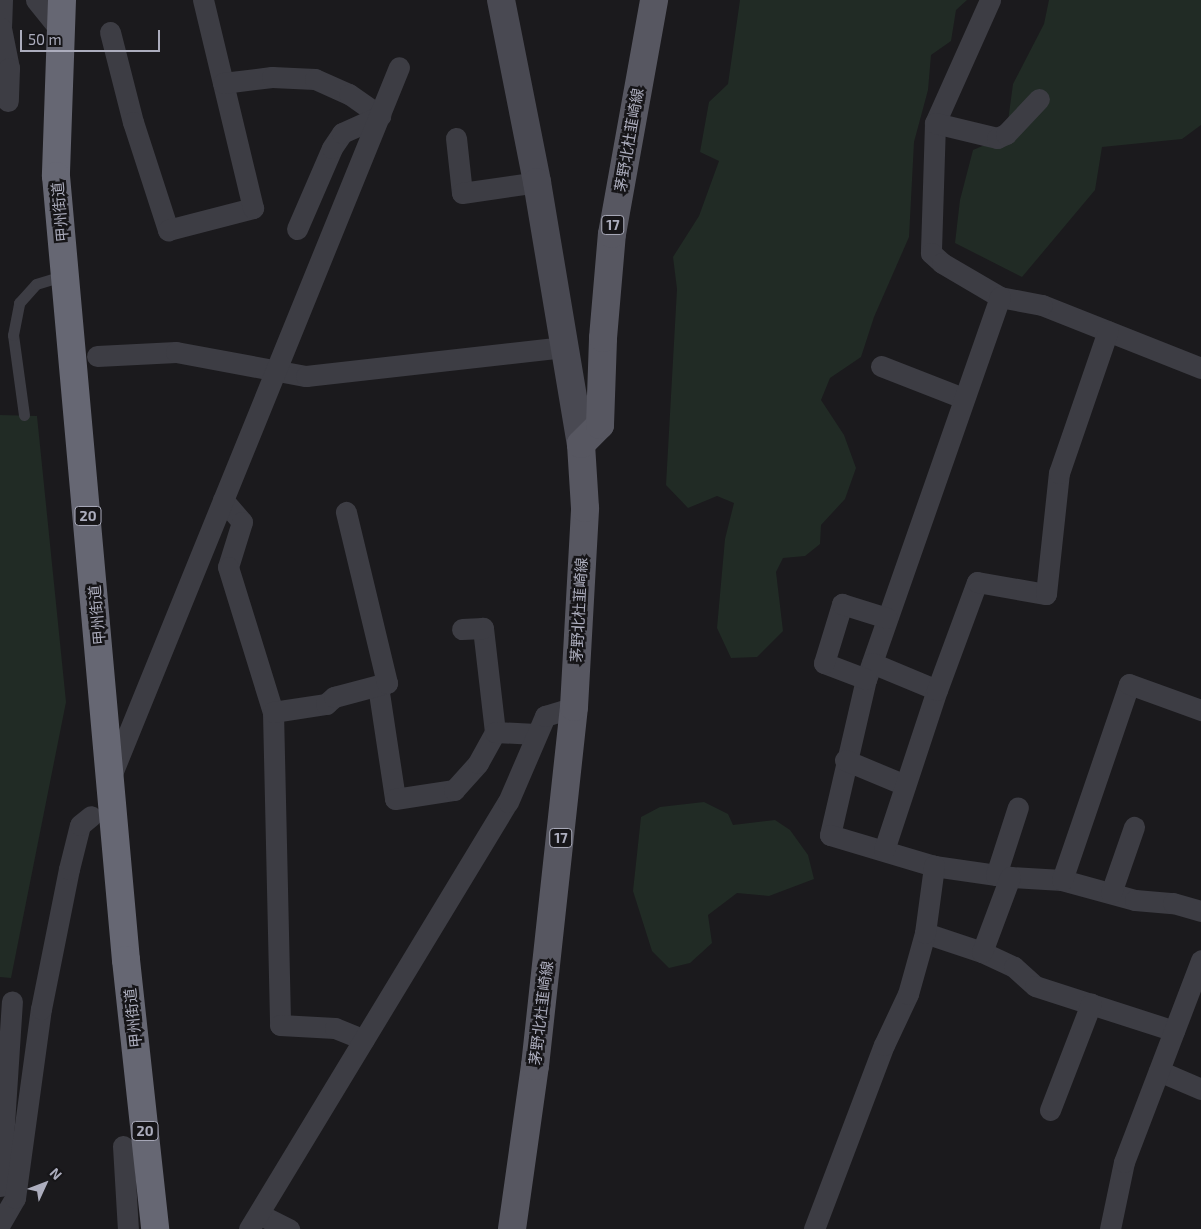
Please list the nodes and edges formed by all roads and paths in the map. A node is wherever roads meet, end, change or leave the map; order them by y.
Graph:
1 (2, 0) edge
2 (36, 0) edge
3 (62, 0) edge
4 (203, 0) edge
5 (501, 0) edge
6 (654, 0) edge
7 (990, 0) edge
8 (61, 31) junction
9 (110, 32) dead end
10 (2, 42) edge
11 (399, 67) dead end
12 (223, 83) junction
13 (1039, 99) dead end
14 (8, 101) dead end
15 (380, 116) junction
16 (935, 123) junction
17 (456, 138) dead end
18 (537, 182) junction
19 (297, 229) dead end
20 (66, 276) junction
21 (1000, 297) junction
22 (1108, 331) junction
23 (566, 347) junction
24 (97, 356) dead end
25 (881, 366) dead end
26 (1201, 368) edge
27 (276, 370) junction
28 (963, 398) junction
29 (24, 416) dead end
30 (581, 444) junction
31 (223, 500) junction
32 (346, 512) dead end
33 (887, 618) junction
34 (462, 629) dead end
35 (869, 671) junction
36 (378, 686) junction
37 (936, 690) junction
38 (574, 707) junction
39 (1201, 710) edge
40 (273, 712) junction
41 (495, 732) junction
42 (536, 734) junction
43 (845, 760) junction
44 (111, 776) junction
45 (905, 784) junction
46 (1018, 807) dead end
47 (91, 816) dead end
48 (1134, 827) dead end
49 (884, 850) junction
50 (934, 866) junction
51 (1003, 876) junction
52 (1062, 880) junction
53 (1111, 893) junction
54 (1201, 911) edge
55 (925, 933) junction
56 (982, 952) junction
57 (1201, 960) edge
58 (12, 1001) dead end
59 (1091, 1004) junction
60 (1174, 1031) junction
61 (364, 1040) junction
62 (1159, 1071) junction
63 (1201, 1089) edge
64 (1050, 1110) dead end
65 (123, 1146) dead end
66 (0, 1186) edge
67 (254, 1221) edge
68 (0, 1224) edge
69 (128, 1229) edge
70 (155, 1229) edge
71 (289, 1229) edge
72 (512, 1229) edge
73 (814, 1229) edge
74 (1110, 1229) edge

1 - 10 street
2 - 8 street
3 - 8 highway, 甲州街道 / 20
4 - 12 street
5 - 18 street
6 - 30 main road, 茅野北杜韮崎線 / 17
7 - 16 street
8 - 20 highway, 甲州街道 / 20
9 - 12 street
10 - 14 street
11 - 15 street
12 - 15 street
13 - 16 street
15 - 19 street
15 - 27 street
16 - 21 street
17 - 18 street
18 - 23 street
20 - 29 lane
20 - 44 highway, 甲州街道 / 20
21 - 22 street
21 - 28 street
22 - 26 street
22 - 37 street
23 - 27 street
23 - 30 street
24 - 27 street
25 - 28 street
27 - 31 street
28 - 33 street
30 - 38 main road, 茅野北杜韮崎線 / 17
31 - 40 street
31 - 44 street
32 - 36 street
33 - 35 street
33 - 35 street
34 - 41 street
35 - 37 street
35 - 43 street
36 - 40 street
36 - 41 street
37 - 45 street
38 - 42 street
38 - 72 main road, 茅野北杜韮崎線 / 17
39 - 52 street
40 - 61 street
41 - 42 street
42 - 61 street
43 - 45 street
43 - 49 street
44 - 70 highway, 甲州街道 / 20
45 - 49 street
46 - 51 street
47 - 68 street
48 - 53 street
49 - 50 street
50 - 51 street
50 - 55 street
51 - 52 street
51 - 56 street
52 - 53 street
53 - 54 street
55 - 56 street
55 - 73 street
56 - 59 street
57 - 60 street
58 - 66 street
59 - 60 street
59 - 64 street
60 - 62 street
61 - 67 street
62 - 63 street
62 - 74 street
65 - 69 street
67 - 71 street

